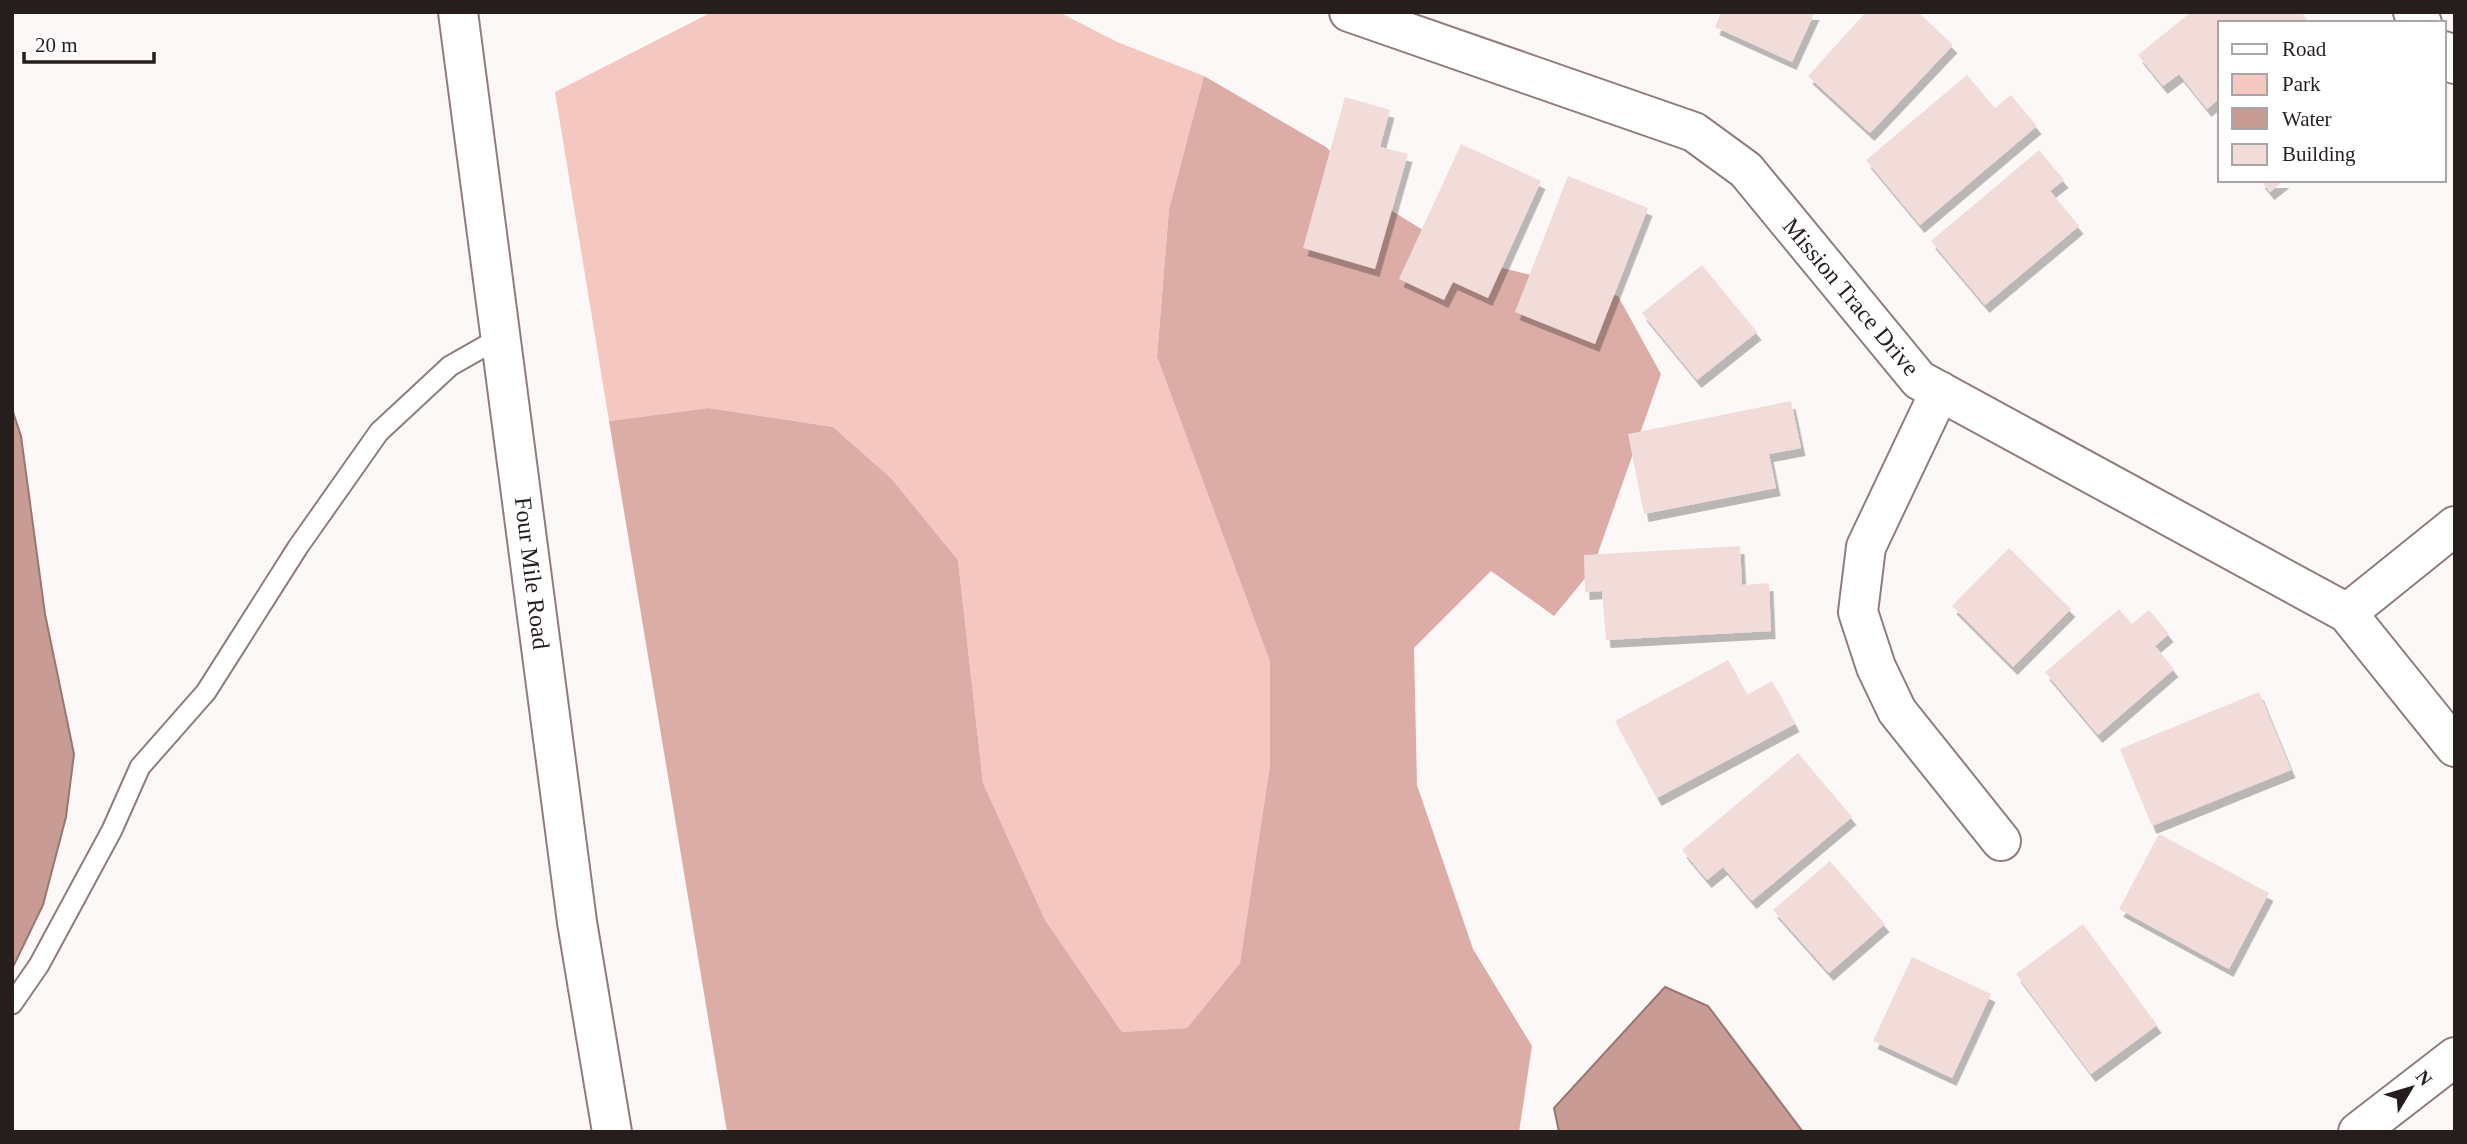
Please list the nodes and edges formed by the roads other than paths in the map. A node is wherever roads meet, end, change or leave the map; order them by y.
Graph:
1 (458, 12) edge
2 (1349, 12) edge
3 (501, 337) junction
4 (1940, 391) junction
5 (2455, 526) edge
6 (2347, 612) junction
7 (2455, 747) edge
8 (2001, 841) dead end
9 (12, 1004) edge
10 (2455, 1057) edge
11 (612, 1132) edge
12 (2358, 1132) edge

1 - 3 street, Four Mile Road
2 - 4 street, Mission Trace Drive
3 - 9 lane
3 - 11 street, Four Mile Road
4 - 6 street, Mission Trace Drive
4 - 8 street
5 - 6 street
6 - 7 street
10 - 12 street

